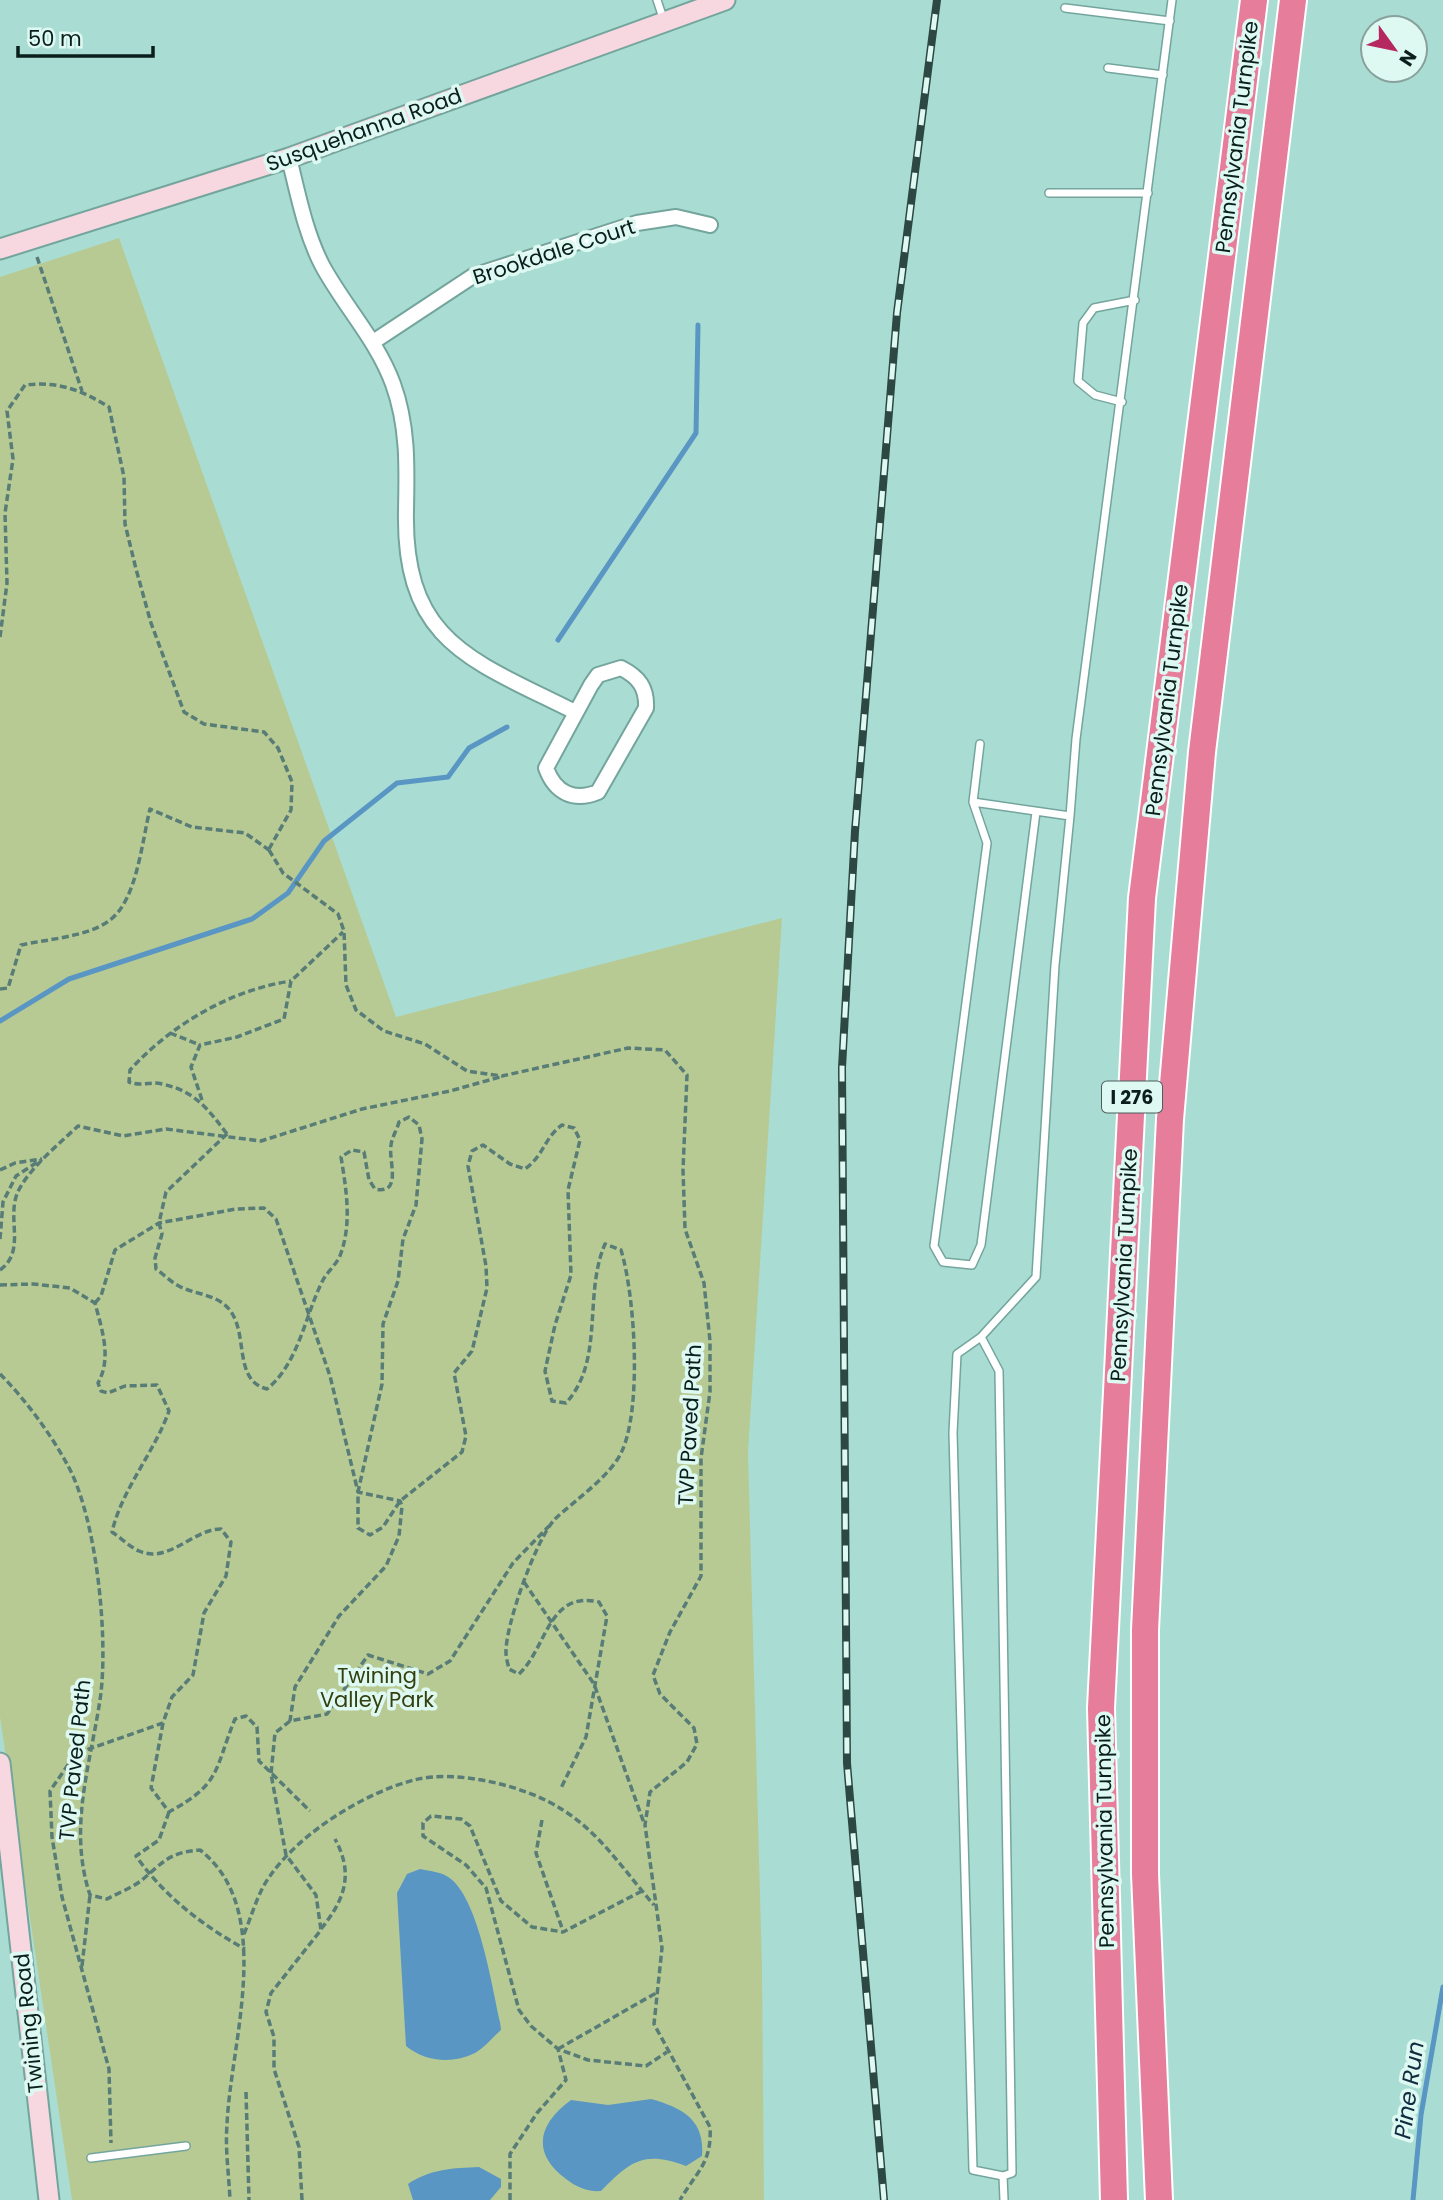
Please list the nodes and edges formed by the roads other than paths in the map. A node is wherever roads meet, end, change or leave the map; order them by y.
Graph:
1 (657, 0) edge
2 (725, 0) edge
3 (1172, 0) edge
4 (1255, 0) edge
5 (1293, 0) edge
6 (1065, 8) dead end
7 (1170, 21) junction
8 (664, 22) junction
9 (1108, 68) dead end
10 (1163, 75) junction
11 (289, 158) junction
12 (1049, 192) dead end
13 (1148, 193) junction
14 (710, 225) dead end
15 (0, 249) edge
16 (1135, 300) junction
17 (373, 342) junction
18 (1122, 402) junction
19 (575, 712) junction
20 (980, 744) dead end
21 (973, 802) junction
22 (1036, 811) junction
23 (1070, 816) junction
24 (981, 1337) junction
25 (0, 1763) edge
26 (186, 2146) dead end
27 (91, 2158) dead end
28 (1003, 2176) junction
29 (49, 2200) edge
30 (1004, 2200) edge
31 (1114, 2200) edge
32 (1159, 2200) edge

1 - 8 lane
2 - 8 main road, Susquehanna Road
3 - 7 lane
4 - 31 highway, Pennsylvania Turnpike / I 276
5 - 32 highway, Pennsylvania Turnpike / I 276
6 - 7 lane
7 - 10 lane
8 - 11 main road, Susquehanna Road
9 - 10 lane
10 - 13 lane
11 - 15 main road, Susquehanna Road
11 - 17 street
12 - 13 lane
13 - 16 lane
14 - 17 street, Brookdale Court
16 - 18 lane
16 - 18 lane
17 - 19 street
18 - 23 lane
19 - 19 street
20 - 21 lane
21 - 22 lane
21 - 22 lane
22 - 23 lane
23 - 24 lane
24 - 28 lane
24 - 28 lane
25 - 29 main road, Twining Road
26 - 27 lane
28 - 30 lane

